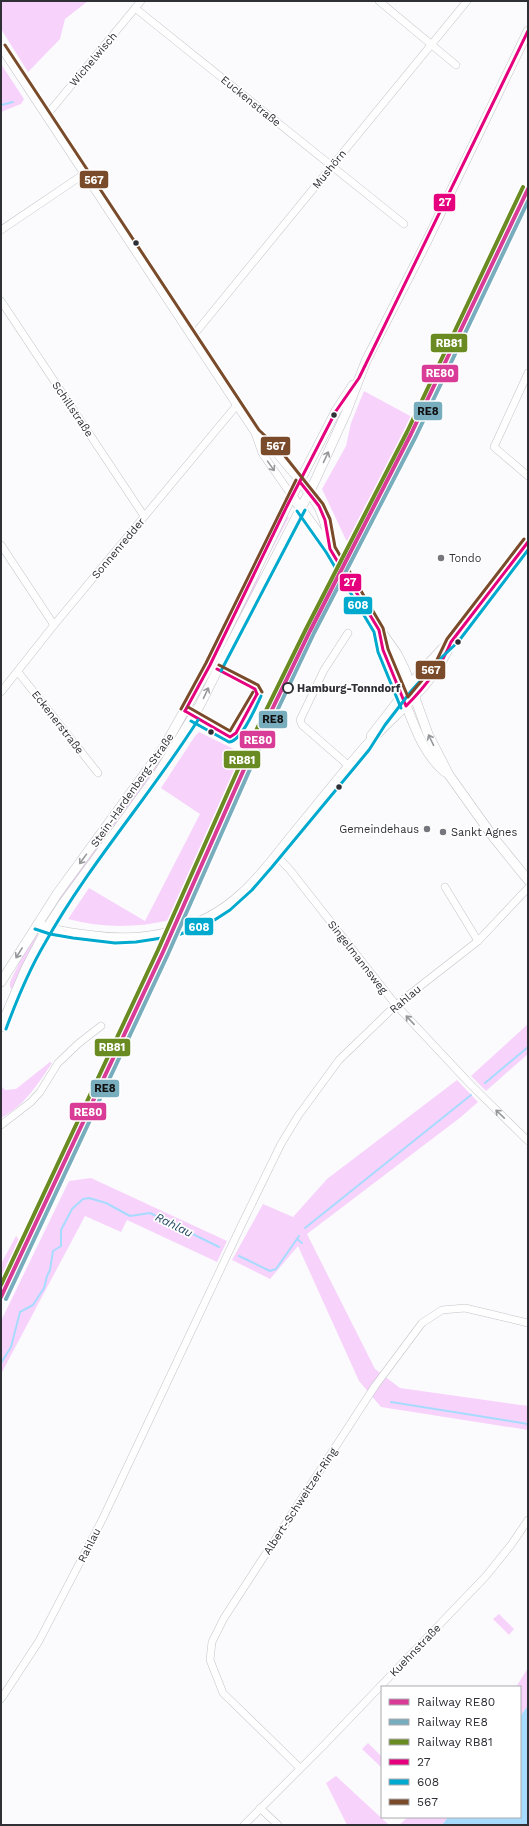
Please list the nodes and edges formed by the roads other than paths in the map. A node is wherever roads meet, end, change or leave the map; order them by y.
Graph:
1 (140, 1) edge
2 (379, 1) edge
3 (466, 1) edge
4 (135, 8) junction
5 (528, 31) edge
6 (432, 44) junction
7 (1, 48) edge
8 (456, 65) dead end
9 (46, 116) junction
10 (332, 166) junction
11 (84, 174) junction
12 (404, 224) dead end
13 (1, 230) edge
14 (1, 301) edge
15 (192, 337) junction
16 (528, 373) edge
17 (359, 378) junction
18 (237, 405) junction
19 (255, 433) junction
20 (528, 476) edge
21 (300, 482) junction
22 (309, 493) junction
23 (292, 496) junction
24 (301, 508) junction
25 (144, 516) junction
26 (528, 542) edge
27 (1, 545) edge
28 (330, 549) junction
29 (54, 626) junction
30 (379, 630) junction
31 (348, 633) dead end
32 (451, 642) junction
33 (18, 672) junction
34 (410, 685) junction
35 (1, 692) edge
36 (403, 695) junction
37 (415, 698) junction
38 (406, 706) junction
39 (365, 747) junction
40 (349, 766) junction
41 (98, 773) dead end
42 (449, 775) junction
43 (276, 855) junction
44 (528, 880) edge
45 (445, 887) dead end
46 (528, 888) edge
47 (37, 924) junction
48 (47, 928) junction
49 (478, 941) junction
50 (1, 982) edge
51 (396, 1005) junction
52 (101, 1026) dead end
53 (1, 1027) edge
54 (1, 1124) edge
55 (528, 1141) edge
56 (528, 1323) edge
57 (528, 1520) edge
58 (1, 1699) edge
59 (300, 1768) junction
60 (260, 1808) junction
61 (244, 1825) edge
62 (278, 1825) edge

1 - 4 street, Wichelwisch
2 - 6 street
3 - 6 street, Mushörn
4 - 9 street, Wichelwisch
4 - 10 street, Euckenstraße
5 - 17 main road, Stein-Hardenberg-Straße
6 - 8 street
6 - 10 street, Mushörn
7 - 9 street
9 - 11 street
10 - 12 street, Euckenstraße
10 - 15 street, Mushörn
11 - 13 street
11 - 15 street
14 - 25 street, Schillstraße
15 - 18 street
16 - 20 street
17 - 21 main road, Stein-Hardenberg-Straße
22 -> 17 main road, Stein-Hardenberg-Straße
18 - 19 street
18 - 25 street, Sonnenredder
19 - 21 street
19 -> 23 street
21 - 22 main road
21 - 23 main road, Stein-Hardenberg-Straße
22 - 24 main road, Stein-Hardenberg-Straße
22 - 28 main road
23 - 24 main road
23 -> 47 main road, Stein-Hardenberg-Straße
24 - 28 main road
48 -> 24 main road, Stein-Hardenberg-Straße
25 - 29 street, Sonnenredder
26 - 32 main road
27 - 29 street
28 - 30 main road
29 - 33 street, Sonnenredder
30 - 34 main road
30 - 36 main road
31 - 40 street
32 - 34 main road
32 - 37 main road
33 - 35 street, Sonnenredder
33 - 41 street, Eckenerstraße
34 - 36 main road
34 - 37 main road
36 - 38 main road
36 - 39 main road
37 - 38 main road
42 -> 37 main road
38 - 39 main road
38 - 42 main road
39 - 40 main road
40 - 43 main road
42 - 44 main road
43 - 48 main road
43 - 51 street, Singelmannsweg
45 - 49 street
46 - 49 street, Rahlau
47 - 48 main road
47 -> 50 main road, Stein-Hardenberg-Straße
48 - 53 main road, Stein-Hardenberg-Straße
49 - 51 street, Rahlau
55 -> 51 street, Singelmannsweg
51 - 58 street, Rahlau
52 - 54 street
56 - 59 street, Albert-Schweitzer-Ring
57 - 59 street, Kuehnstraße
59 - 60 street, Kuehnstraße
60 - 61 street, Kuehnstraße
60 - 62 street

